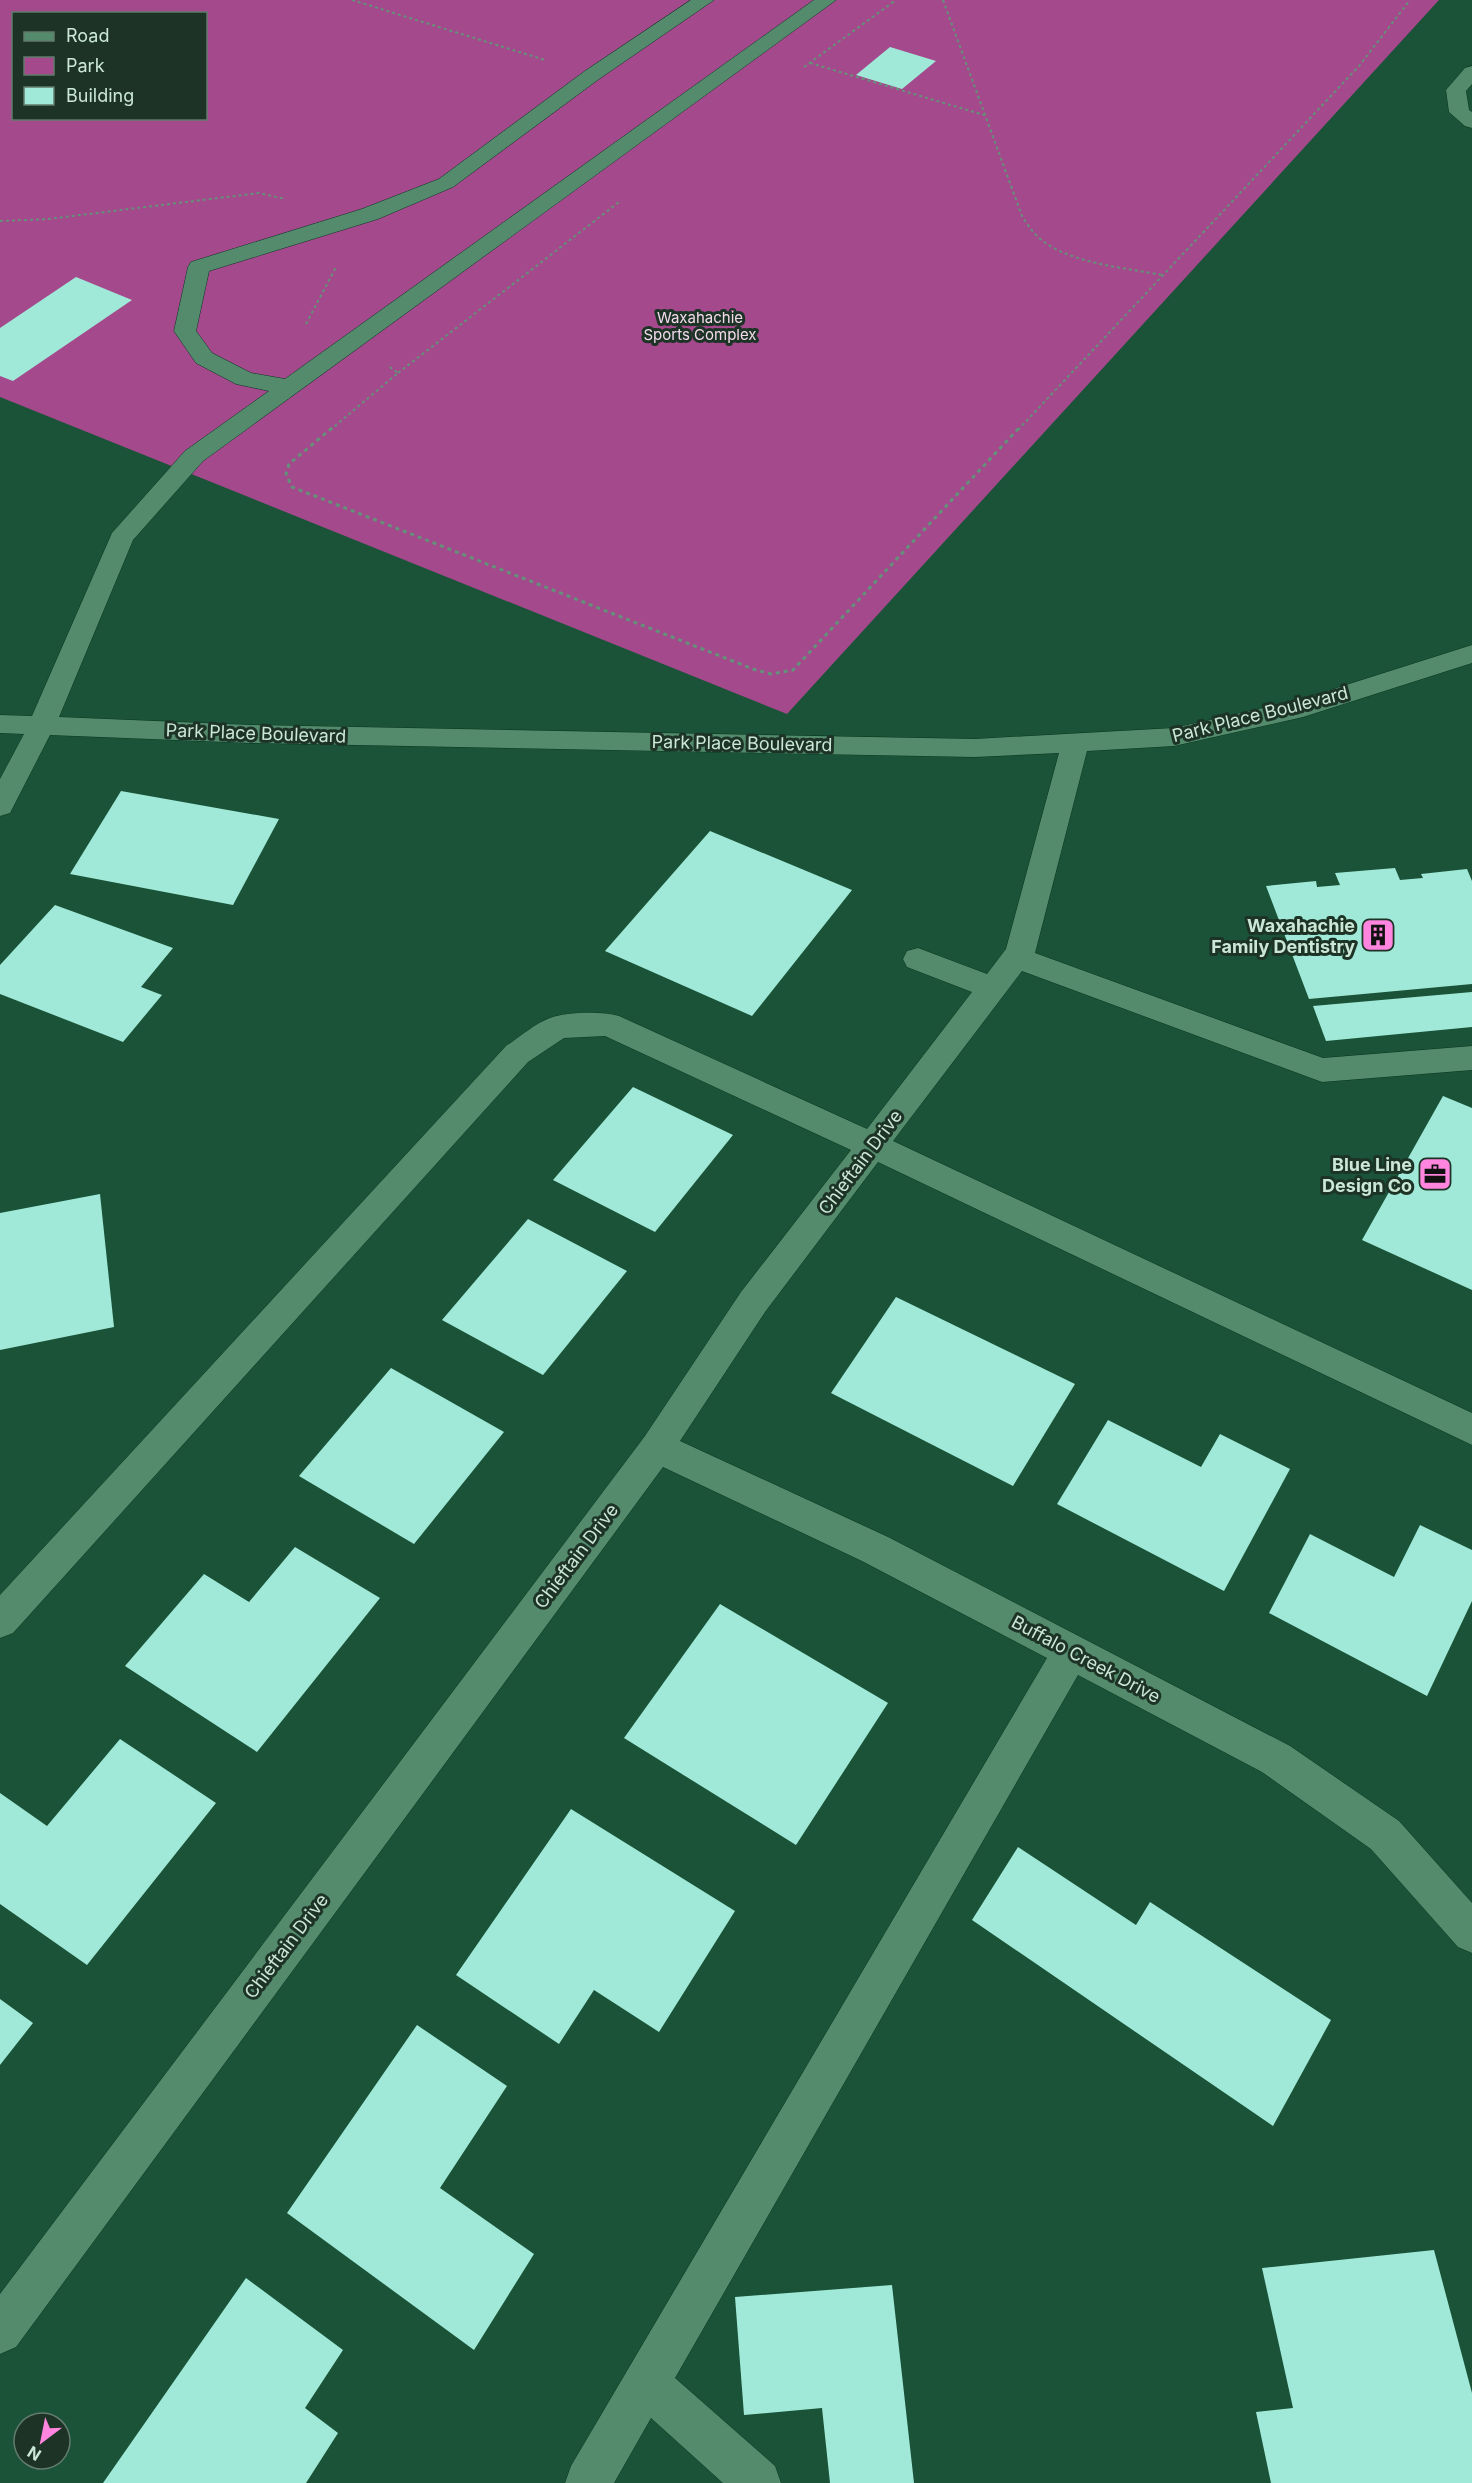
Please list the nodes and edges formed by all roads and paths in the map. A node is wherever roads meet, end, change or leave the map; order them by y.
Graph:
1 (352, 0) edge
2 (704, 0) edge
3 (826, 0) edge
4 (896, 0) edge
5 (944, 0) edge
6 (1410, 0) edge
7 (810, 63) junction
8 (801, 69) dead end
9 (1472, 72) edge
10 (592, 75) junction
11 (985, 115) junction
12 (1472, 122) edge
13 (624, 198) dead end
14 (0, 221) edge
15 (317, 232) junction
16 (1164, 275) junction
17 (345, 347) junction
18 (398, 373) junction
19 (289, 387) junction
20 (1472, 654) edge
21 (0, 724) edge
22 (42, 725) junction
23 (1075, 743) junction
24 (0, 806) edge
25 (1015, 957) junction
26 (918, 959) dead end
27 (992, 988) junction
28 (1472, 1058) edge
29 (873, 1146) junction
30 (1472, 1430) edge
31 (657, 1448) junction
32 (0, 1621) edge
33 (1071, 1652) junction
34 (1472, 1933) edge
35 (0, 2331) edge
36 (646, 2383) junction
37 (588, 2483) edge
38 (758, 2483) edge

1 - 10 path
2 - 10 street
3 - 17 street
4 - 7 path
5 - 11 path
6 - 16 path
7 - 8 path
7 - 11 path
9 - 12 street
10 - 15 street
11 - 16 path
13 - 18 path
14 - 15 path
15 - 17 path
15 - 19 street
16 - 18 path
17 - 18 path
17 - 19 street
19 - 22 street
20 - 23 street, Park Place Boulevard
21 - 22 street, Park Place Boulevard
22 - 23 street, Park Place Boulevard
22 - 24 street
23 - 25 street, Chieftain Drive
25 - 27 street, Chieftain Drive
25 - 28 street
26 - 27 street
27 - 29 street, Chieftain Drive
29 - 30 street
29 - 31 street, Chieftain Drive
29 - 32 street
31 - 33 street, Buffalo Creek Drive
31 - 35 street, Chieftain Drive
33 - 34 street, Buffalo Creek Drive
33 - 36 street
36 - 37 street
36 - 38 street

